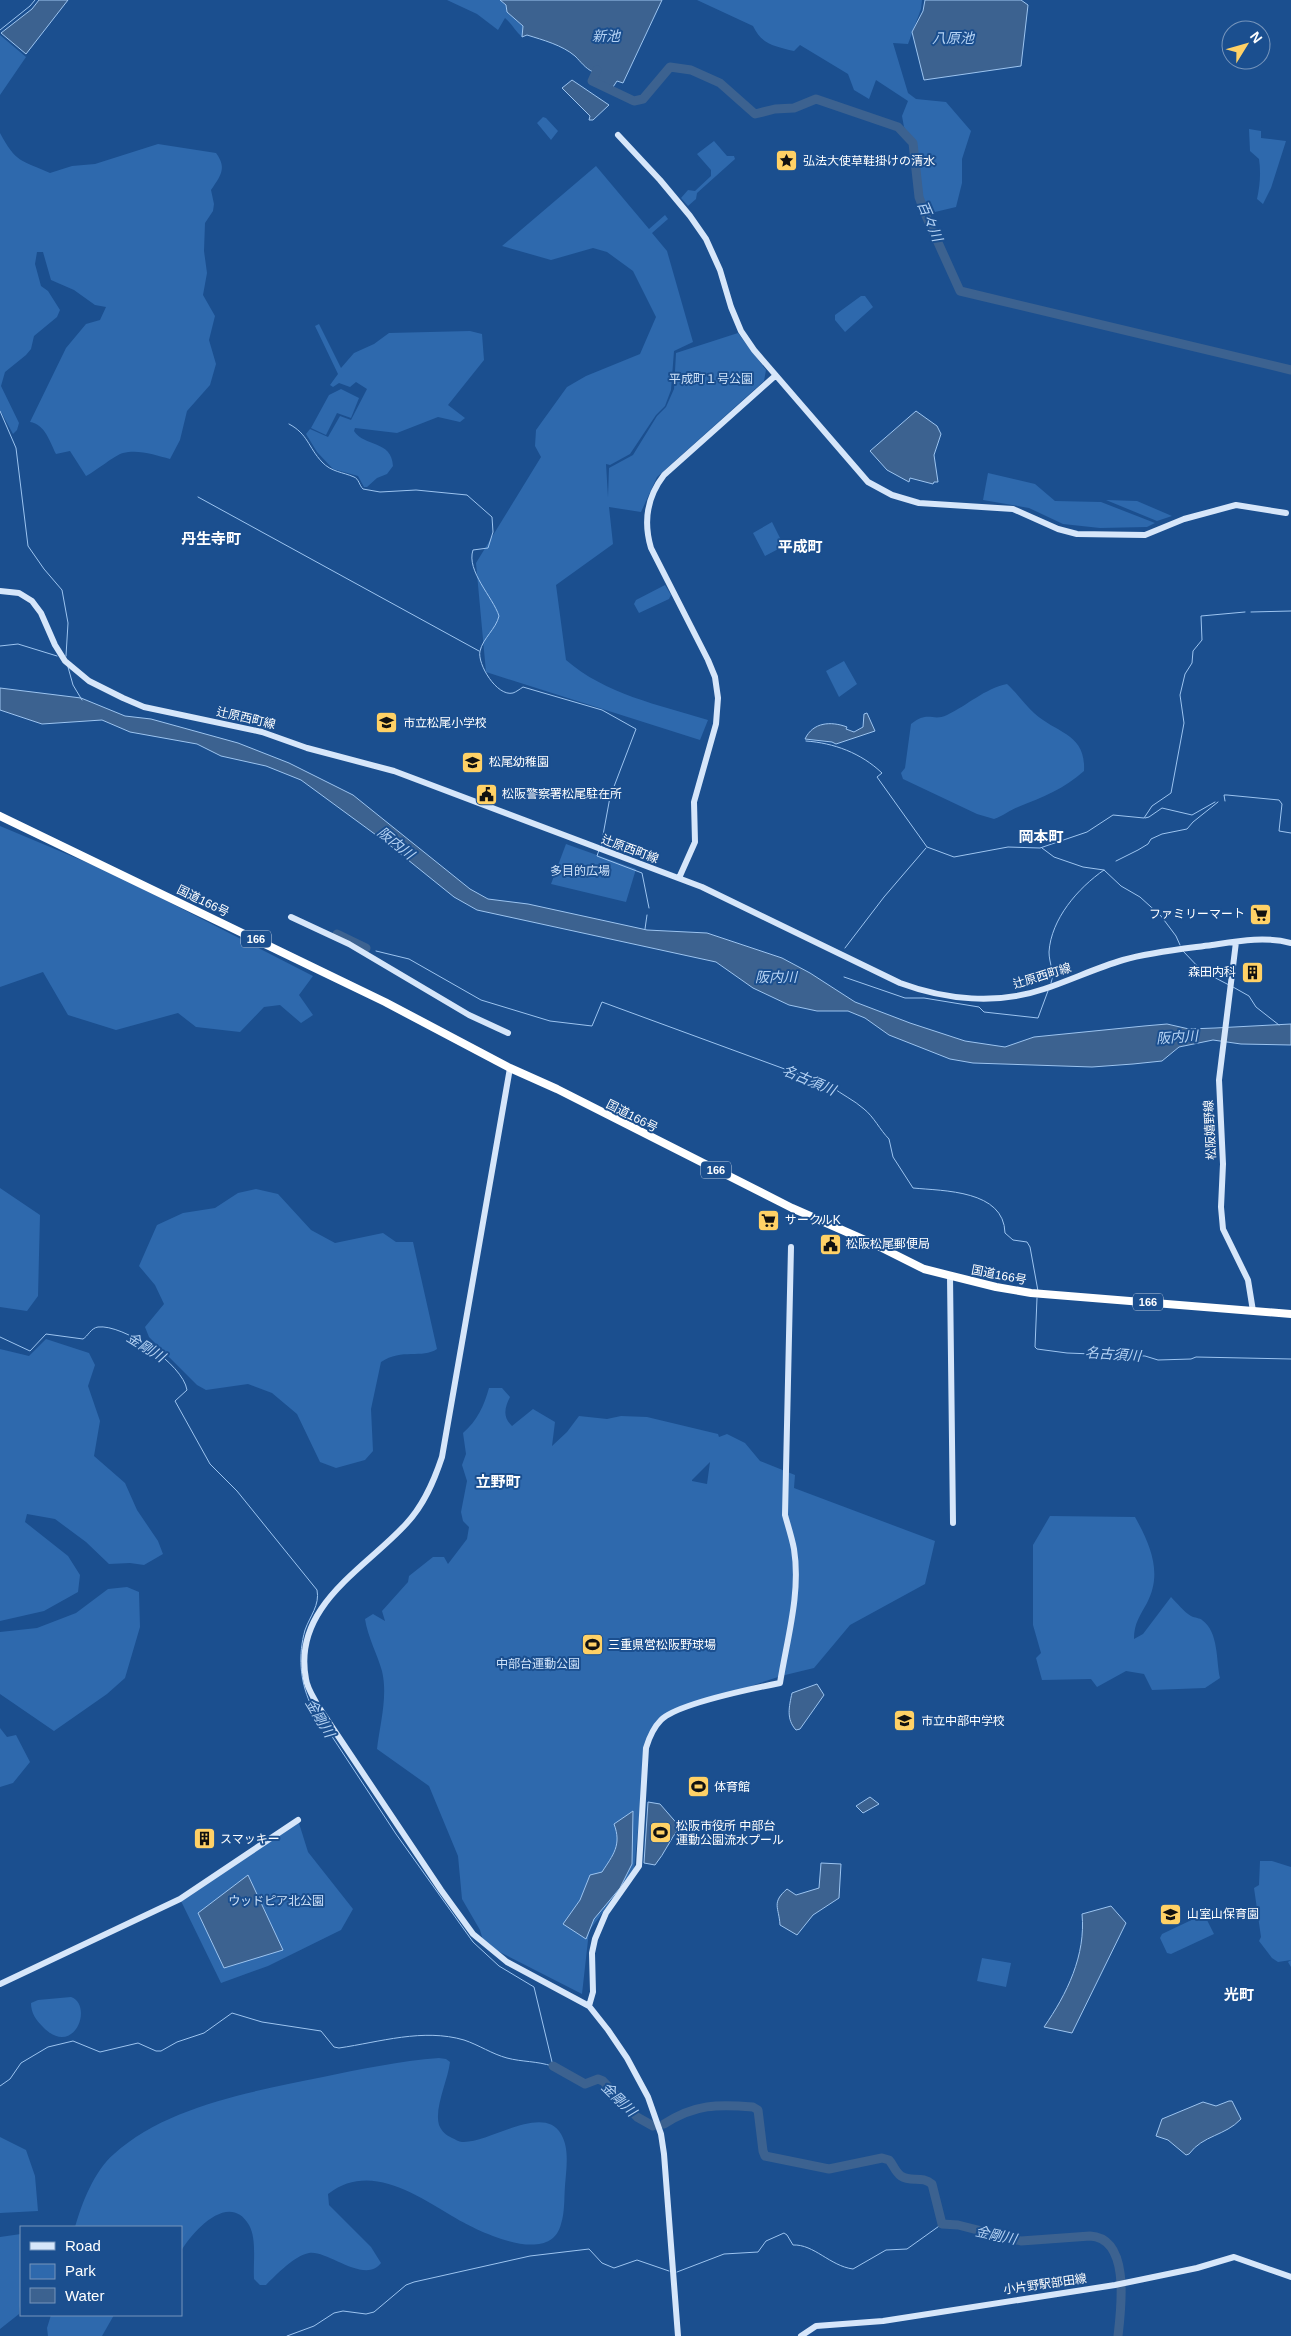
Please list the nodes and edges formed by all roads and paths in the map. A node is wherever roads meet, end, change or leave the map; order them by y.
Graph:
1 (618, 135) dead end
2 (775, 376) junction
3 (1286, 513) dead end
4 (0, 591) edge
5 (0, 816) edge
6 (679, 878) junction
7 (291, 917) dead end
8 (1236, 942) junction
9 (1291, 943) edge
10 (508, 1033) dead end
11 (510, 1068) junction
12 (791, 1247) dead end
13 (950, 1277) junction
14 (1253, 1311) junction
15 (1291, 1314) edge
16 (952, 1523) dead end
17 (298, 1820) dead end
18 (0, 1984) edge
19 (589, 2006) junction
20 (1291, 2277) edge
21 (678, 2336) edge
22 (800, 2336) edge

1 - 2 street
2 - 3 street
2 - 6 street
4 - 6 street, 辻原西町線
5 - 11 highway, 国道166号 / 166
6 - 8 street, 辻原西町線
7 - 10 street
8 - 9 street, 辻原西町線
8 - 14 street, 松阪嬉野線
11 - 13 highway, 国道166号 / 166
11 - 19 street
12 - 19 street
13 - 14 highway, 国道166号 / 166
13 - 16 street
14 - 15 highway, 国道166号 / 166
17 - 18 street
19 - 21 street
20 - 22 street, 小片野駅部田線

